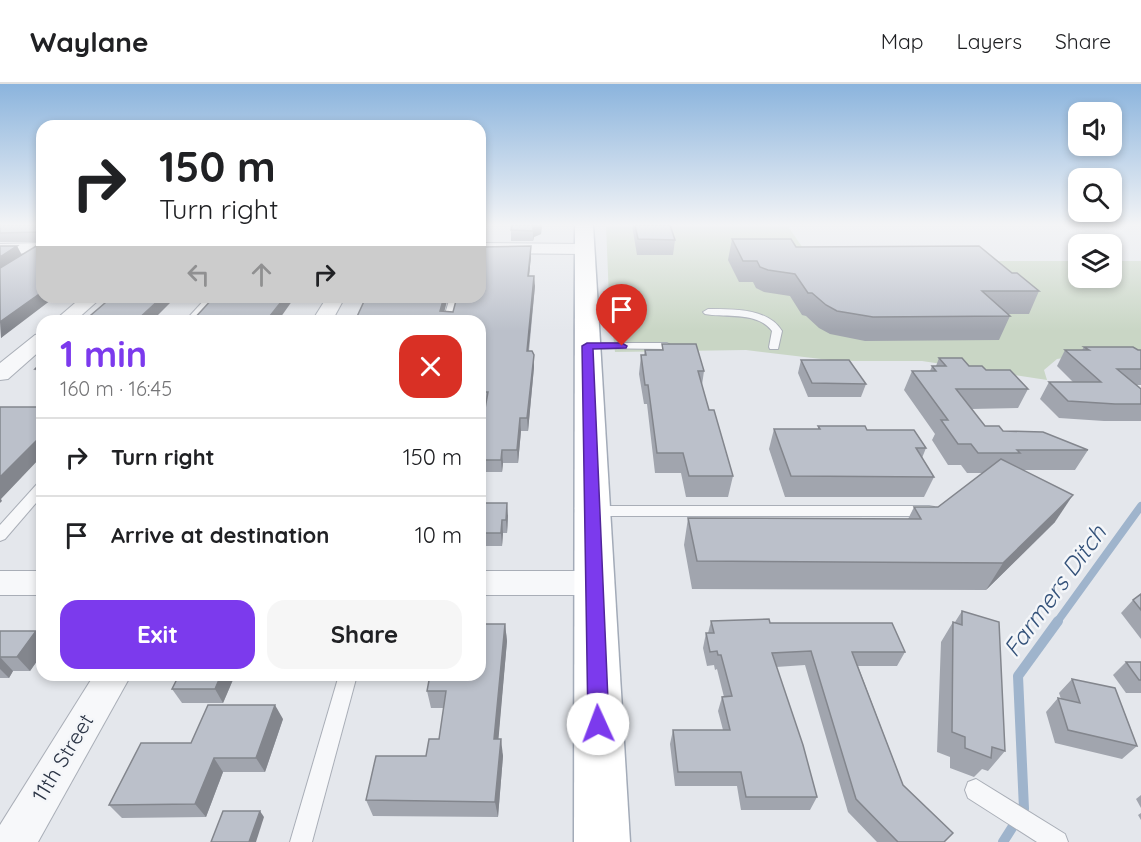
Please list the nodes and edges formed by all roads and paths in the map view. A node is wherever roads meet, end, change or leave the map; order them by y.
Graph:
1 (585, 260) edge
2 (86, 303) edge
3 (206, 303) edge
4 (708, 312) dead end
5 (71, 315) edge
6 (196, 315) edge
7 (36, 344) edge
8 (587, 346) junction
9 (667, 346) edge
10 (774, 347) dead end
11 (0, 374) edge
12 (36, 494) edge
13 (592, 511) junction
14 (933, 511) edge
15 (0, 535) edge
16 (0, 583) edge
17 (36, 583) edge
18 (486, 583) edge
19 (594, 583) junction
20 (109, 681) edge
21 (346, 681) edge
22 (976, 790) dead end
23 (1049, 837) edge
24 (14, 842) edge
25 (301, 842) edge
26 (602, 842) edge

1 - 8 main road
2 - 5 street
3 - 6 lane
4 - 10 lane
7 - 11 street
8 - 9 lane
8 - 13 main road
12 - 15 lane
13 - 14 lane
13 - 19 main road
16 - 17 street
18 - 19 street
19 - 26 main road
20 - 24 street, 11th Street
21 - 25 lane
22 - 23 lane

